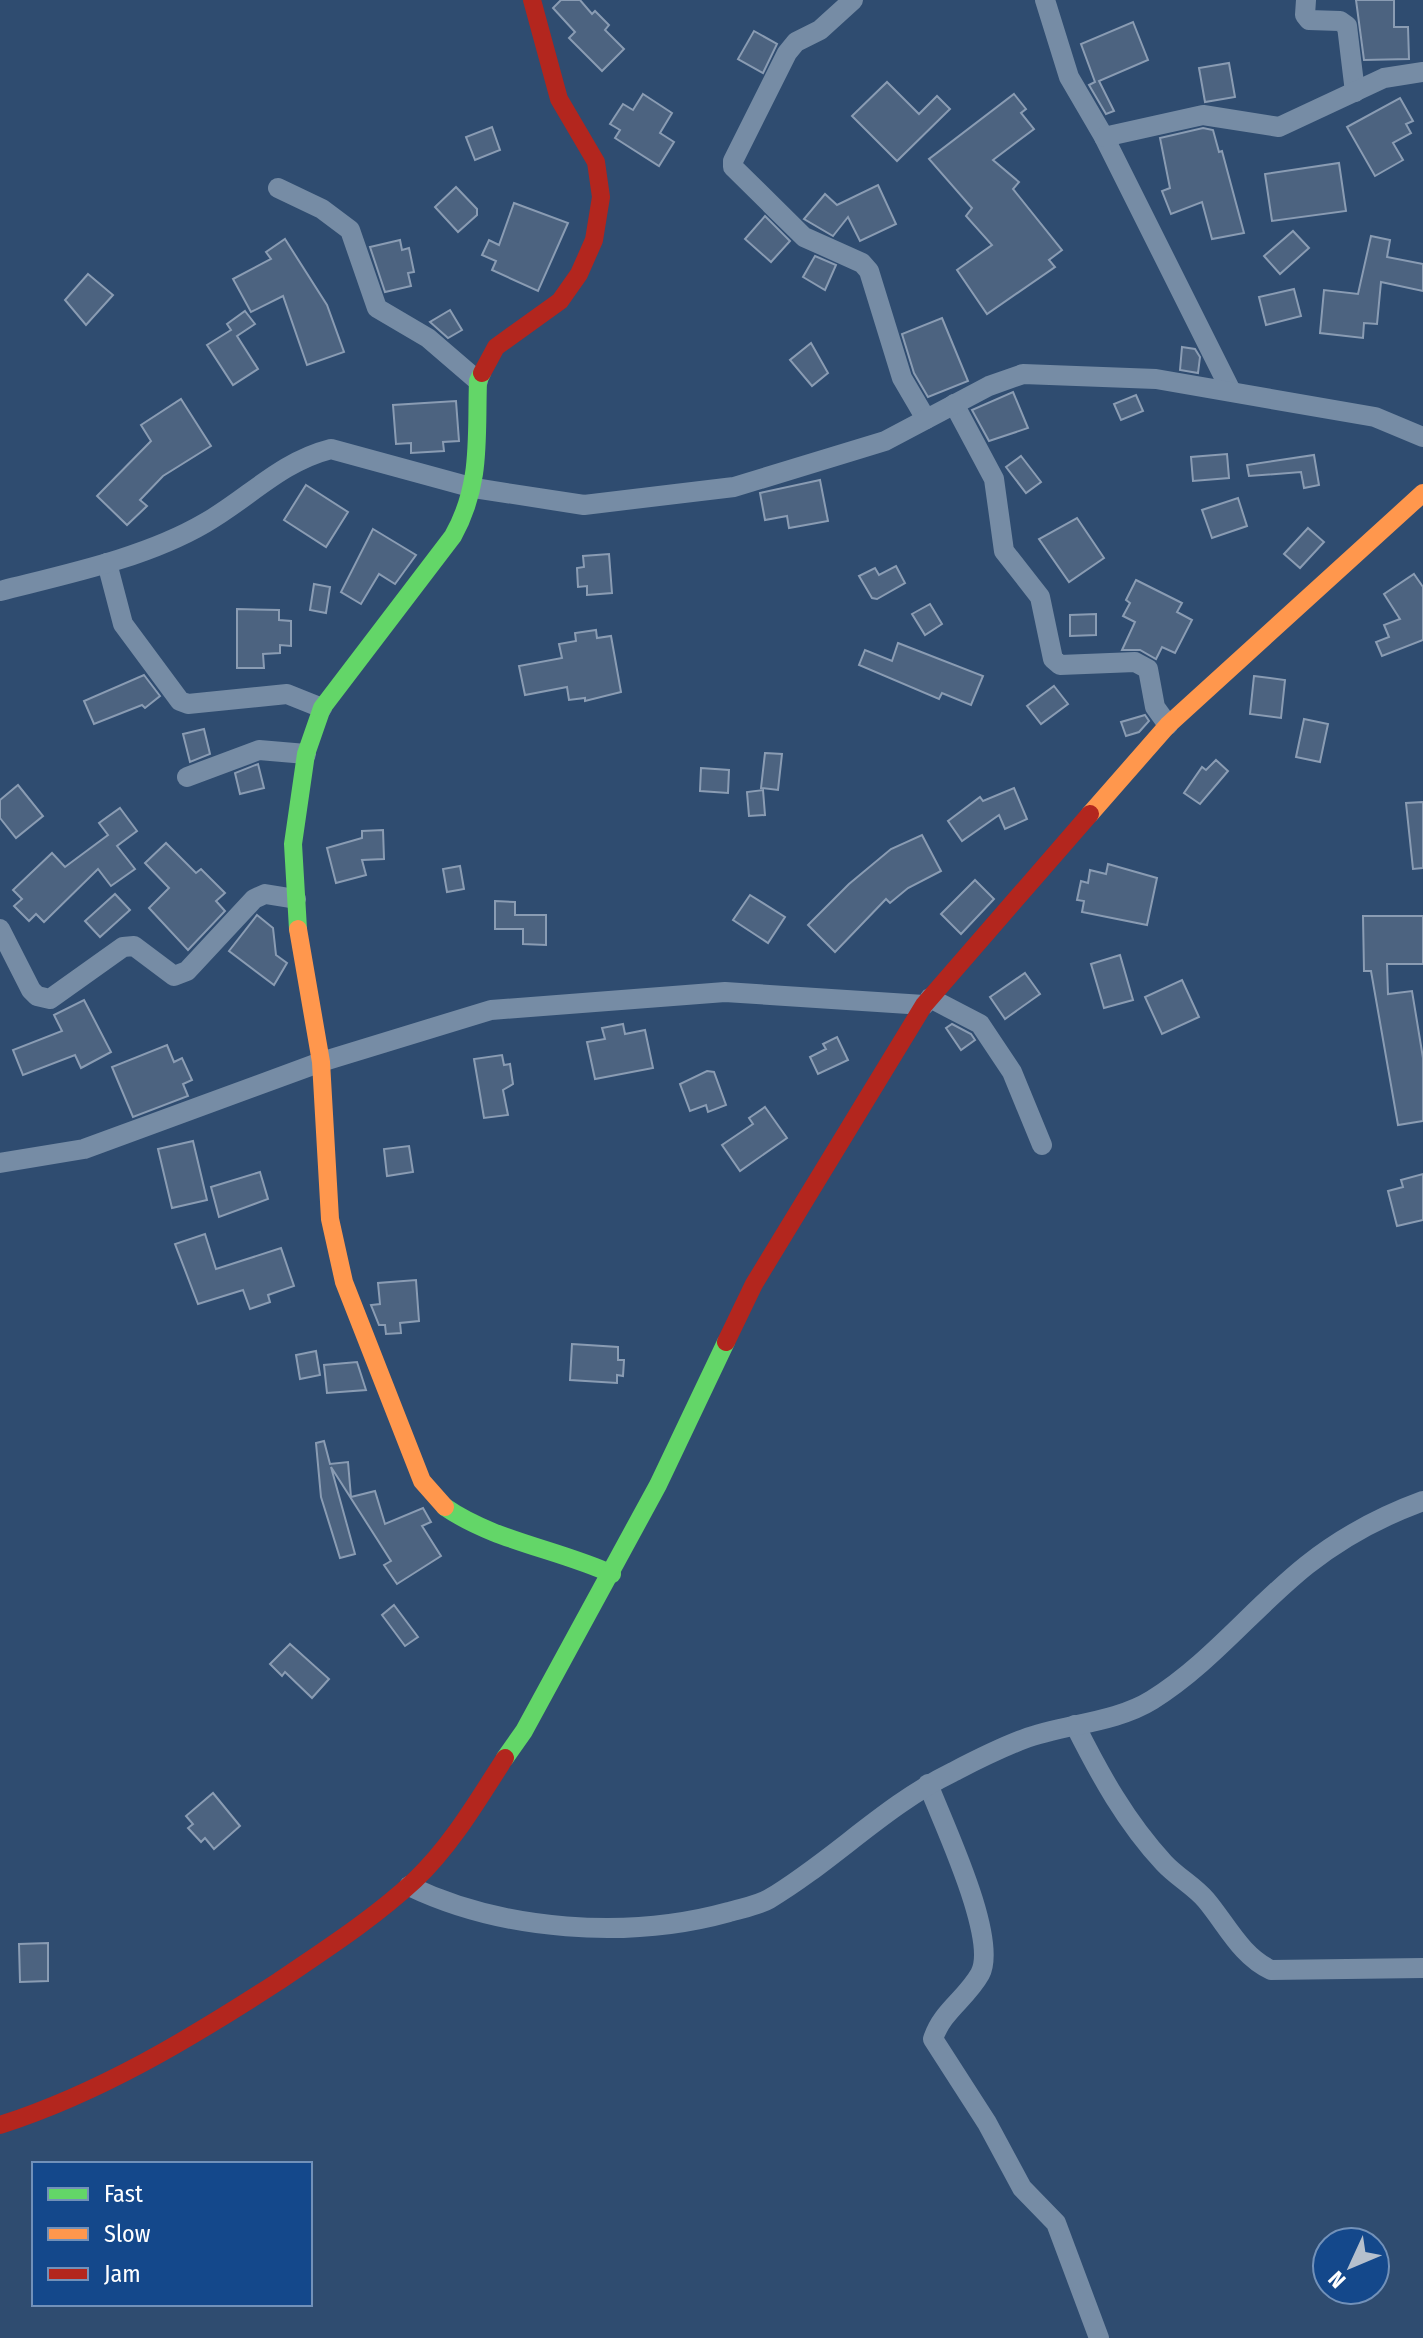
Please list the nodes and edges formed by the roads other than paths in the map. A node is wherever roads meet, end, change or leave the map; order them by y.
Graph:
1 (532, 0) edge
2 (853, 0) edge
3 (1045, 0) edge
4 (1306, 0) edge
5 (1423, 72) edge
6 (1355, 92) junction
7 (1104, 137) junction
8 (278, 188) dead end
9 (478, 381) junction
10 (1231, 391) junction
11 (954, 404) junction
12 (926, 419) junction
13 (1423, 437) edge
14 (474, 488) junction
15 (1423, 493) edge
16 (107, 563) junction
17 (0, 591) edge
18 (322, 708) junction
19 (1168, 725) junction
20 (306, 754) junction
21 (187, 777) dead end
22 (296, 899) junction
23 (0, 929) edge
24 (927, 1001) junction
25 (321, 1062) junction
26 (1042, 1145) dead end
27 (0, 1163) edge
28 (1423, 1501) edge
29 (612, 1574) junction
30 (1075, 1725) junction
31 (928, 1784) junction
32 (409, 1886) junction
33 (1423, 1968) edge
34 (0, 2125) edge
35 (1099, 2338) edge

1 - 9 street
2 - 12 street
3 - 7 street
4 - 6 street
5 - 6 street
6 - 7 street
7 - 10 street
8 - 9 street
9 - 14 street
10 - 11 street
10 - 13 street
11 - 12 street
11 - 19 street
12 - 14 street
14 - 16 street
14 - 18 street
15 - 19 street
16 - 17 street
16 - 18 street
18 - 20 street
19 - 24 street
20 - 21 street
20 - 22 street
22 - 23 street
22 - 25 street
24 - 25 street
24 - 26 street
24 - 29 street
25 - 27 street
25 - 29 street
28 - 30 street
29 - 32 street
30 - 31 street
30 - 33 street
31 - 32 street
31 - 35 street
32 - 34 street

